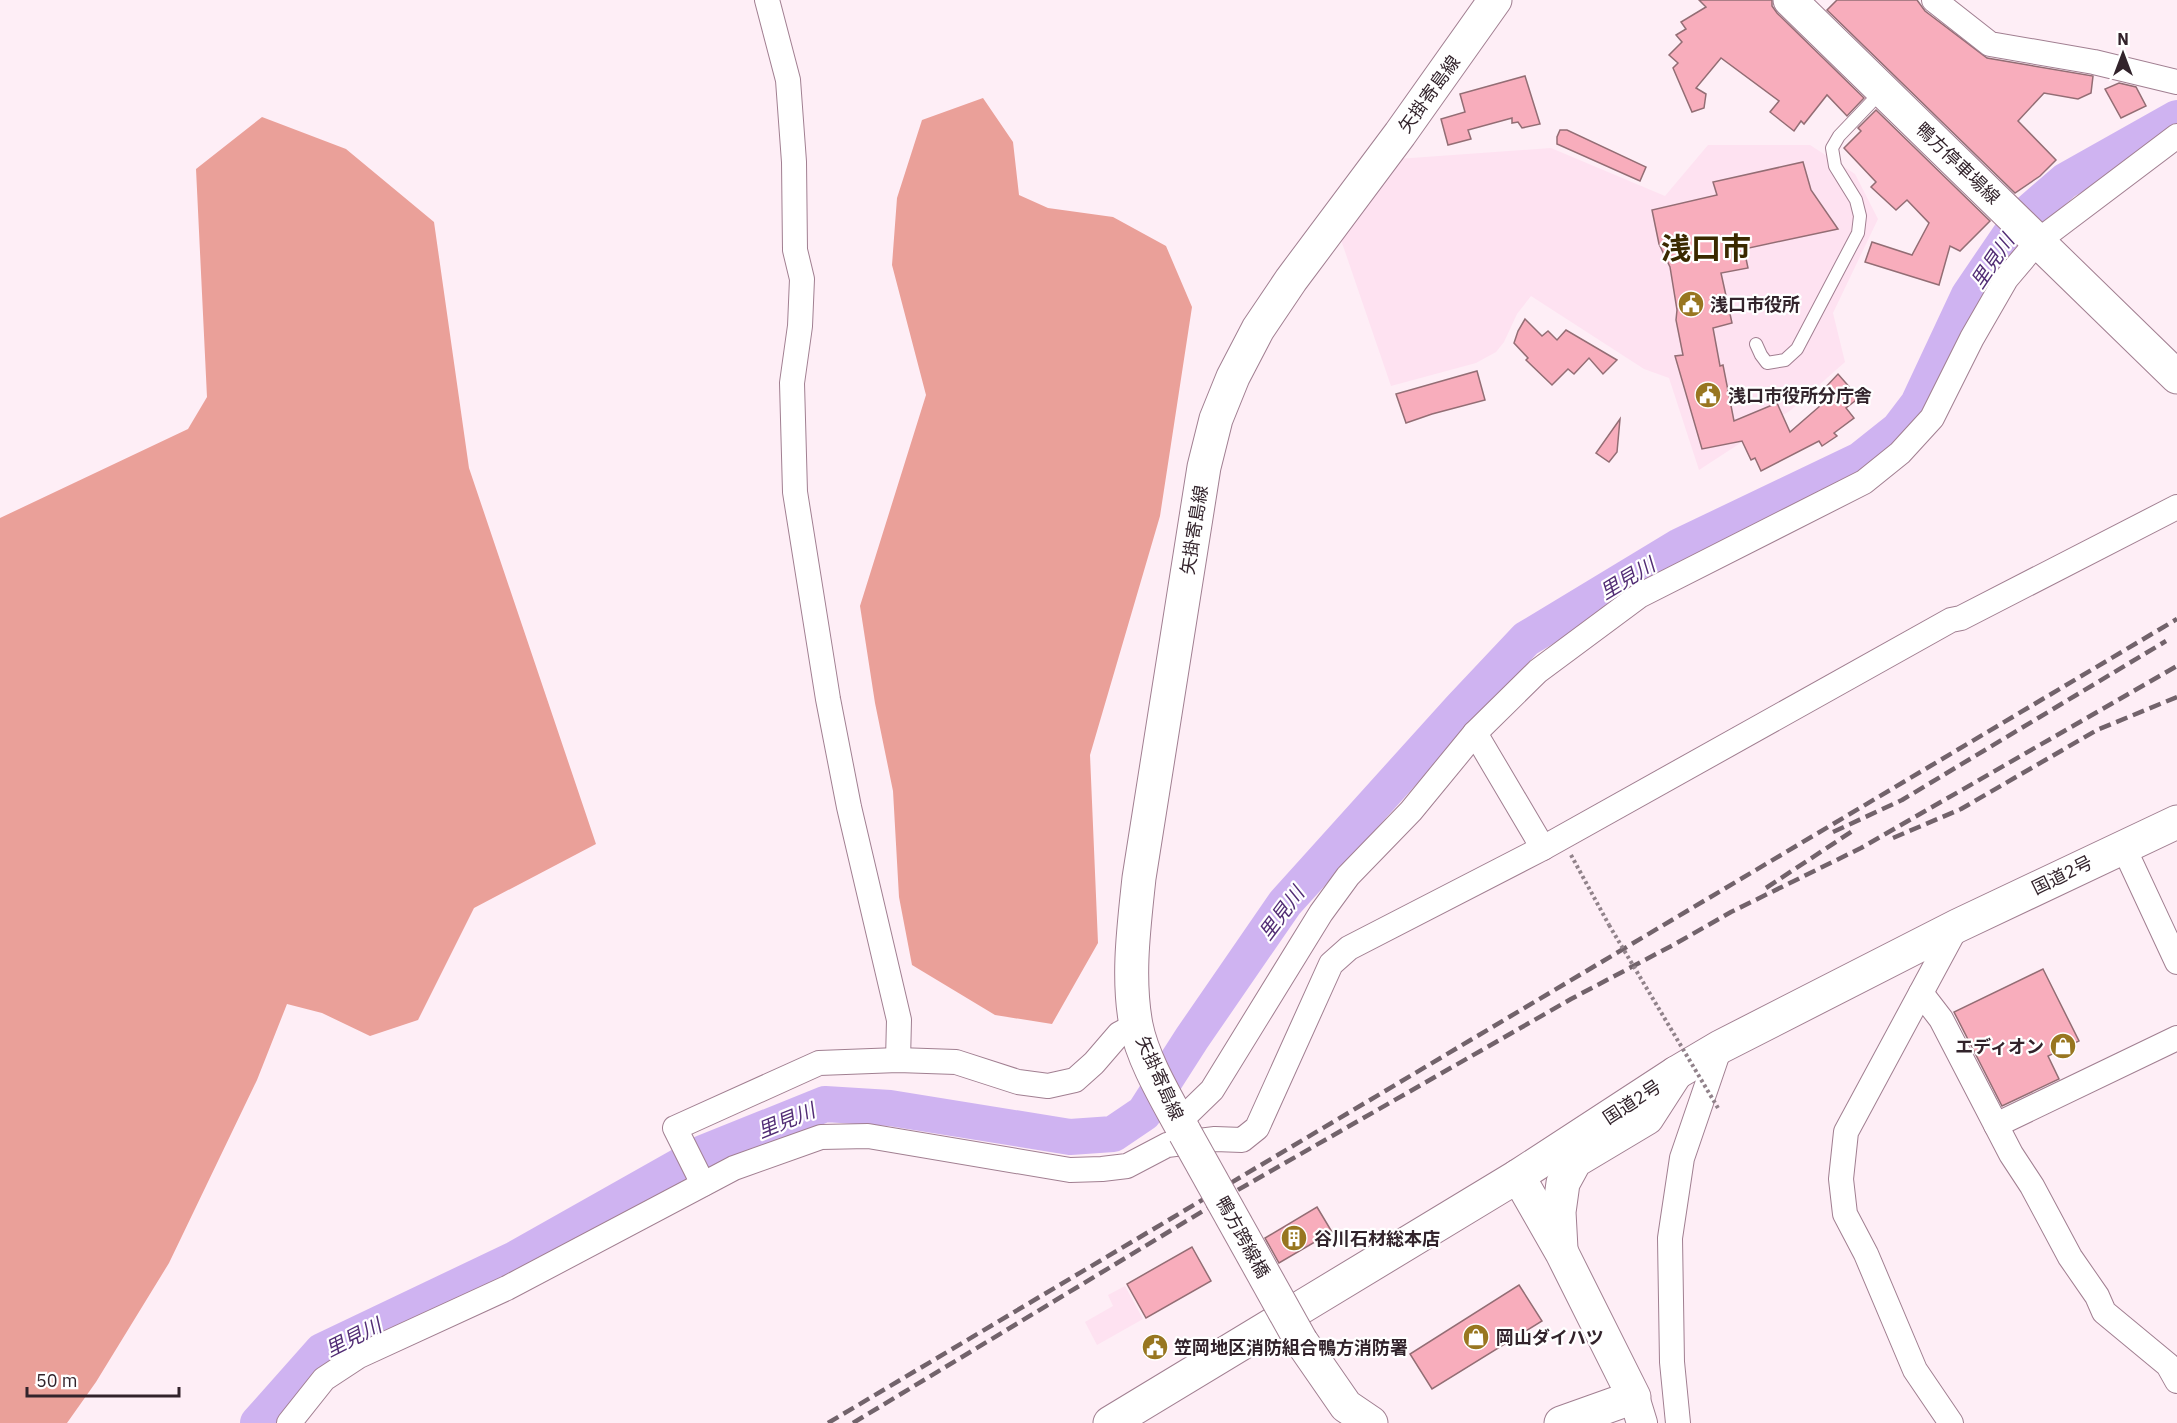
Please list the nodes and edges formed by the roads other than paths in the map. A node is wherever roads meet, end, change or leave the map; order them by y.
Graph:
1 (767, 0) edge
2 (1495, 0) edge
3 (1790, 0) edge
4 (1934, 0) edge
5 (2177, 82) edge
6 (1883, 90) junction
7 (2177, 136) edge
8 (2034, 237) junction
9 (1756, 344) dead end
10 (2177, 377) edge
11 (2177, 507) edge
12 (1475, 733) junction
13 (2177, 822) edge
14 (1552, 843) junction
15 (2123, 846) junction
16 (1957, 926) junction
17 (2177, 962) edge
18 (1921, 993) junction
19 (2177, 1038) edge
20 (1141, 1039) junction
21 (1720, 1047) junction
22 (898, 1060) junction
23 (1676, 1073) junction
24 (1179, 1122) junction
25 (1996, 1125) junction
26 (1518, 1176) junction
27 (703, 1184) junction
28 (1562, 1253) junction
29 (2177, 1381) edge
30 (1638, 1410) edge
31 (290, 1423) edge
32 (1110, 1423) edge
33 (1371, 1423) edge
34 (1561, 1423) edge
35 (1678, 1423) edge
36 (1951, 1423) edge

1 - 22 street
2 - 20 main road, 矢掛寄島線
3 - 6 main road, 鴨方停車場線
4 - 5 street
6 - 8 main road, 鴨方停車場線
6 - 9 lane
7 - 8 street
8 - 10 main road, 鴨方停車場線
8 - 12 street
11 - 14 street
12 - 14 street
12 - 24 street
13 - 15 main road, 国道2号
14 - 27 street
15 - 16 main road, 国道2号
15 - 17 street
16 - 18 street
16 - 21 main road, 国道2号
18 - 25 street
18 - 36 street
19 - 25 street
20 - 22 street
20 - 24 main road, 矢掛寄島線
21 - 23 main road, 国道2号
21 - 35 street
22 - 27 street
23 - 26 main road, 国道2号
23 - 28 main road
24 - 33 main road, 鴨方跨線橋, bridge
25 - 29 street
26 - 28 main road
26 - 32 main road, 国道2号
27 - 31 street
28 - 30 main road
30 - 34 main road

